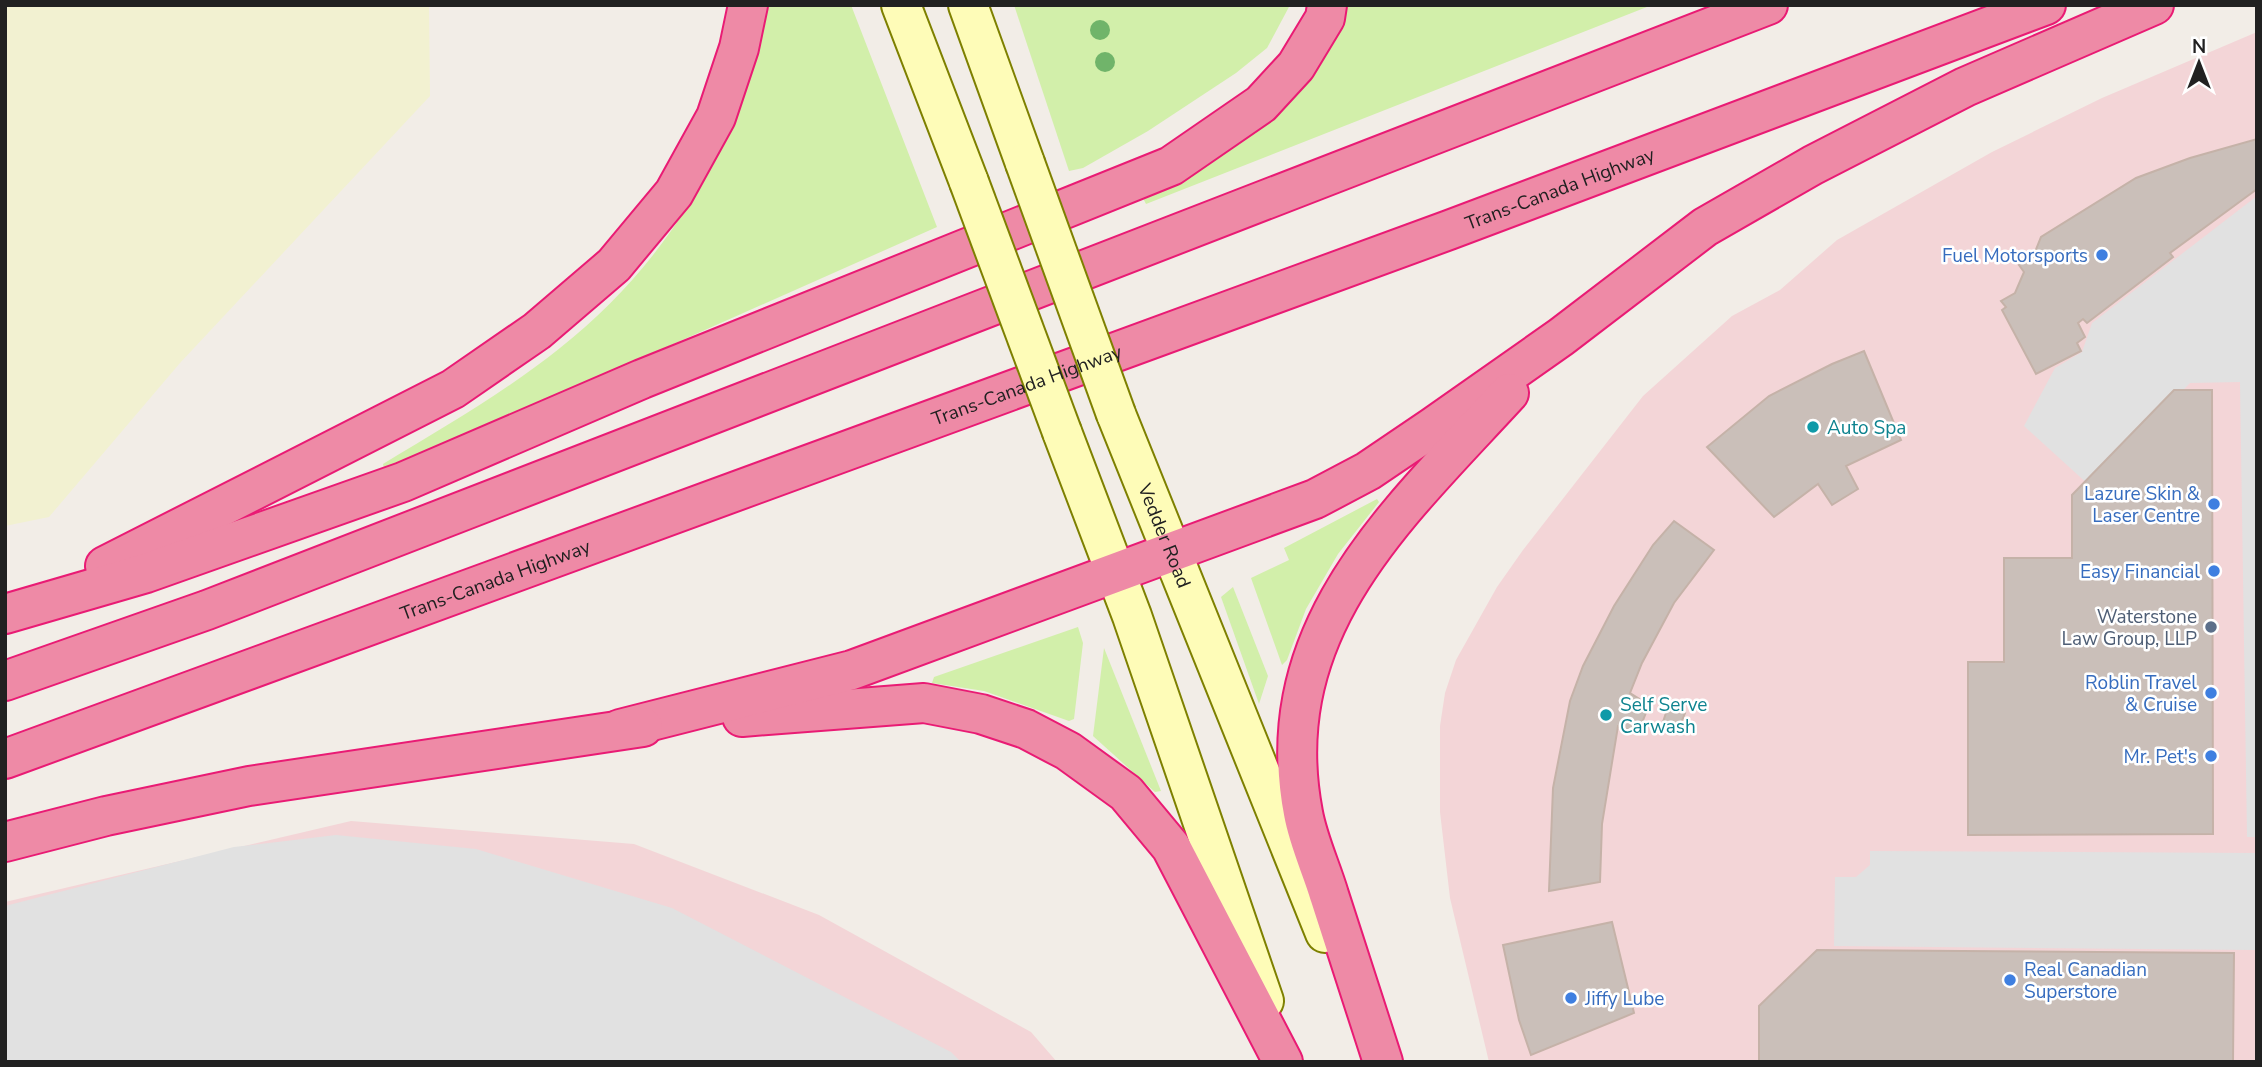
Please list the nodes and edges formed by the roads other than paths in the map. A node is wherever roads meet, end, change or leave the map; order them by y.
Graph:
1 (748, 5) edge
2 (901, 5) edge
3 (968, 5) edge
4 (1328, 5) edge
5 (1769, 5) edge
6 (2046, 5) edge
7 (2154, 5) edge
8 (1561, 337) junction
9 (1172, 554) junction
10 (1116, 575) junction
11 (12, 612) edge
12 (5, 681) edge
13 (620, 729) junction
14 (5, 759) edge
15 (5, 842) edge
16 (1284, 1062) edge
17 (1377, 1062) edge
18 (1383, 1062) edge

1 - 11 highway
2 - 10 main road, bridge
3 - 9 main road, Vedder Road, bridge
4 - 11 highway
5 - 12 highway
6 - 14 highway, Trans-Canada Highway
7 - 8 highway
8 - 9 highway
8 - 18 highway
9 - 10 highway
9 - 17 main road, Vedder Road
10 - 13 highway
10 - 16 main road
13 - 15 highway
13 - 16 highway

